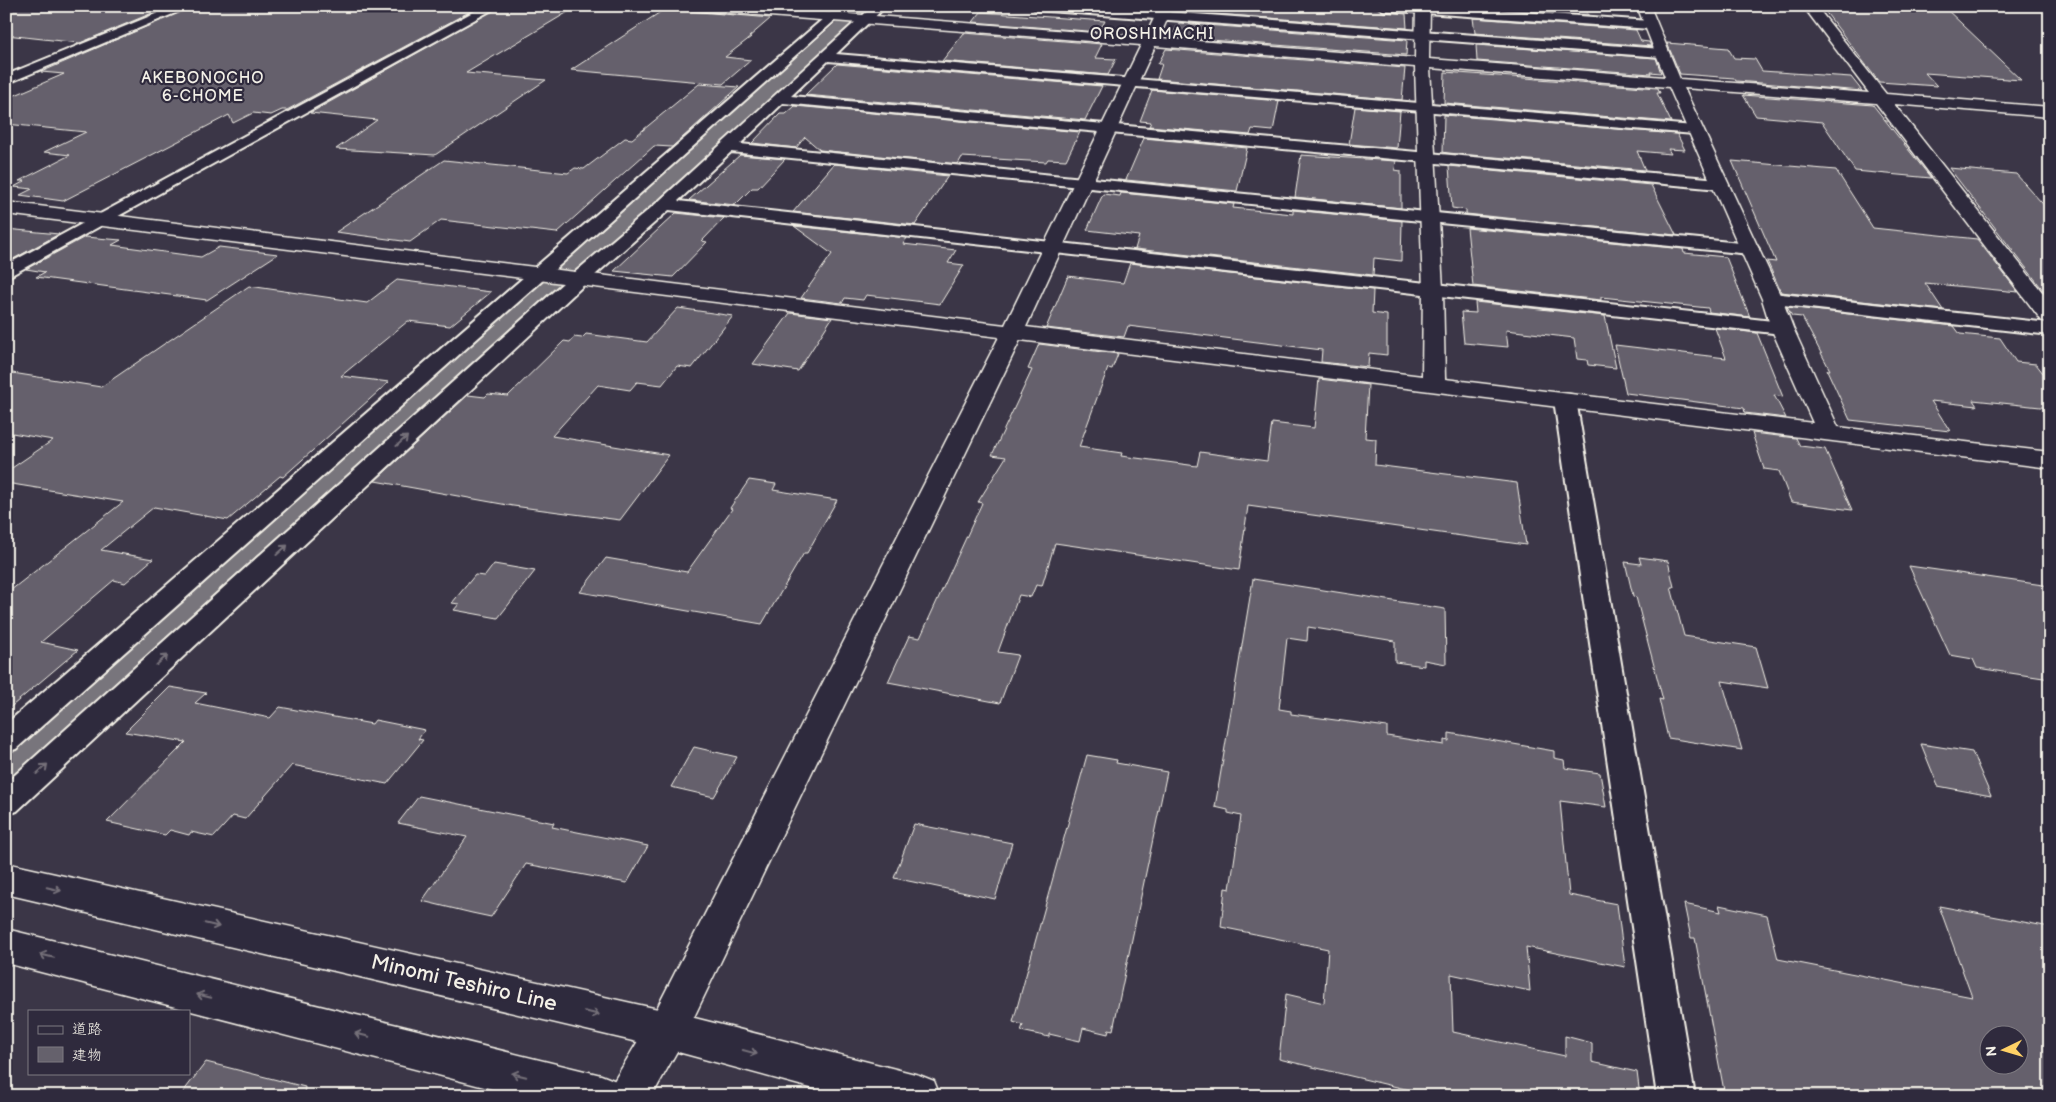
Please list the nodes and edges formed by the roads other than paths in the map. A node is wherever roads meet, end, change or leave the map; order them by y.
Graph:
1 (186, 6) edge
2 (494, 6) edge
3 (693, 6) edge
4 (880, 6) edge
5 (1036, 6) edge
6 (1383, 6) edge
7 (1643, 6) edge
8 (1809, 6) edge
9 (1423, 8) edge
10 (1165, 11) edge
11 (848, 17) edge
12 (1650, 25) junction
13 (1423, 36) junction
14 (1148, 42) junction
15 (1662, 53) junction
16 (825, 56) junction
17 (1422, 64) junction
18 (6, 80) edge
19 (1130, 83) junction
20 (1674, 83) junction
21 (781, 99) junction
22 (1882, 99) junction
23 (1425, 107) junction
24 (2050, 112) edge
25 (1108, 128) junction
26 (1694, 130) junction
27 (726, 148) junction
28 (1427, 157) junction
29 (1083, 182) junction
30 (1719, 184) junction
31 (665, 205) junction
32 (6, 208) edge
33 (1429, 216) junction
34 (103, 220) junction
35 (1052, 248) junction
36 (1750, 249) junction
37 (6, 273) edge
38 (545, 274) junction
39 (577, 278) junction
40 (1433, 289) junction
41 (1772, 299) junction
42 (2050, 316) edge
43 (1782, 328) junction
44 (2050, 329) edge
45 (1013, 331) junction
46 (1434, 383) junction
47 (1565, 400) junction
48 (1829, 433) junction
49 (2050, 460) edge
50 (6, 742) edge
51 (6, 802) edge
52 (6, 878) edge
53 (6, 946) edge
54 (667, 1030) junction
55 (600, 1096) edge
56 (629, 1096) edge
57 (919, 1096) edge
58 (1676, 1096) edge

1 - 18 street
2 - 34 street
3 - 11 street
4 - 11 street
5 - 10 street
6 - 9 street
7 - 12 street
8 - 22 street
9 - 12 street
9 - 13 street
10 - 13 street
10 - 14 street
11 - 14 street
11 - 16 street
11 - 38 street
12 - 15 street
13 - 15 street
13 - 17 street
14 - 17 street
14 - 19 street
15 - 20 street
16 - 19 street
16 - 21 street
17 - 20 street
17 - 23 street
19 - 23 street
19 - 25 street
20 - 22 street
20 - 26 street
21 - 25 street
21 - 27 street
22 - 24 street
22 - 42 street
23 - 26 street
23 - 28 street
25 - 28 street
25 - 29 street
26 - 30 street
27 - 29 street
27 - 31 street
28 - 30 street
28 - 33 street
29 - 33 street
29 - 35 street
30 - 36 street
31 - 35 street
31 - 39 street
32 - 34 street
33 - 36 street
33 - 40 street
34 - 37 street
34 - 38 street
35 - 40 street
35 - 45 street
36 - 41 street
38 - 39 street
38 - 50 street
39 - 45 street
51 -> 39 street
40 - 43 street
40 - 46 street
41 - 43 street
41 - 44 street
43 - 48 street
45 - 46 street
45 - 54 street
46 - 47 street
47 - 48 street
47 - 58 street
48 - 49 street
52 -> 54 street, Minomi Teshiro Line
55 -> 53 street
54 - 56 street
54 -> 57 street, Minomi Teshiro Line

